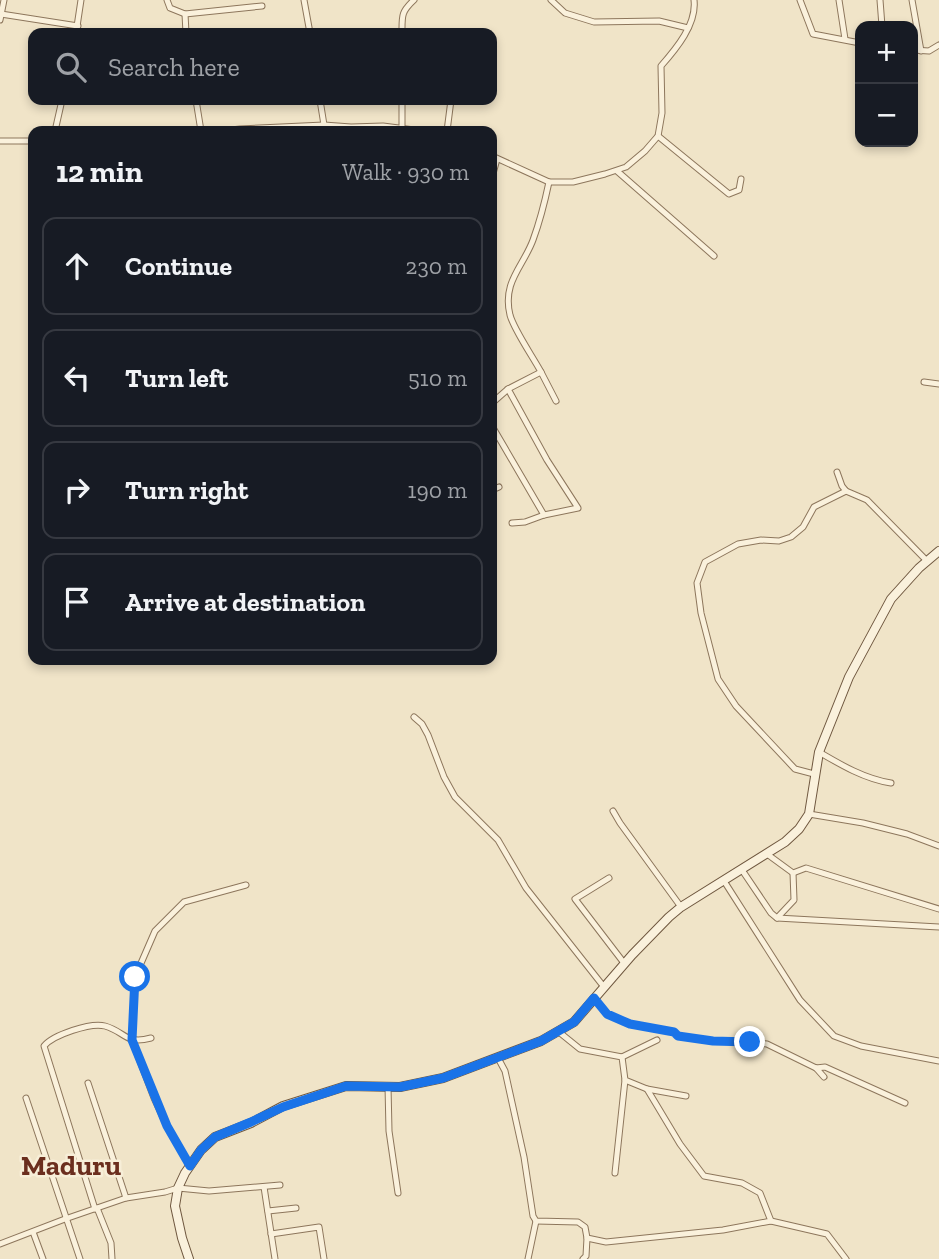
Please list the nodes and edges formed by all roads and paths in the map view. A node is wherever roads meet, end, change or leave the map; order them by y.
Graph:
1 (4, 0) edge
2 (81, 0) edge
3 (167, 0) edge
4 (304, 0) edge
5 (414, 0) edge
6 (551, 0) edge
7 (694, 0) edge
8 (800, 0) edge
9 (839, 0) edge
10 (880, 0) edge
11 (912, 0) edge
12 (262, 6) dead end
13 (185, 15) junction
14 (1, 17) edge
15 (882, 21) edge
16 (78, 26) joint
17 (688, 27) junction
18 (186, 28) edge
19 (309, 28) edge
20 (402, 28) edge
21 (845, 39) junction
22 (855, 42) edge
23 (939, 45) edge
24 (918, 51) edge
25 (921, 51) junction
26 (60, 105) edge
27 (197, 105) edge
28 (321, 105) edge
29 (402, 105) edge
30 (450, 105) edge
31 (324, 125) junction
32 (56, 126) edge
33 (200, 126) edge
34 (303, 126) edge
35 (331, 126) edge
36 (402, 126) edge
37 (448, 126) edge
38 (658, 136) junction
39 (0, 141) edge
40 (28, 141) edge
41 (497, 159) edge
42 (617, 171) junction
43 (741, 179) dead end
44 (549, 182) junction
45 (714, 256) dead end
46 (541, 372) junction
47 (924, 382) dead end
48 (939, 384) edge
49 (508, 389) junction
50 (497, 398) edge
51 (556, 401) dead end
52 (497, 435) edge
53 (837, 472) dead end
54 (846, 491) junction
55 (544, 515) junction
56 (512, 523) dead end
57 (939, 551) edge
58 (927, 561) junction
59 (414, 717) dead end
60 (818, 752) junction
61 (814, 774) junction
62 (891, 783) dead end
63 (613, 811) dead end
64 (809, 814) junction
65 (939, 846) edge
66 (768, 854) junction
67 (743, 870) junction
68 (793, 873) junction
69 (609, 878) dead end
70 (724, 881) junction
71 (246, 885) dead end
72 (681, 907) junction
73 (938, 907) edge
74 (777, 918) junction
75 (939, 927) edge
76 (624, 963) junction
77 (604, 987) junction
78 (594, 998) junction
79 (559, 1031) junction
80 (151, 1038) dead end
81 (132, 1040) junction
82 (657, 1040) dead end
83 (622, 1057) junction
84 (498, 1058) junction
85 (939, 1061) edge
86 (816, 1068) junction
87 (824, 1077) dead end
88 (625, 1080) junction
89 (88, 1083) dead end
90 (388, 1086) junction
91 (647, 1089) junction
92 (686, 1096) dead end
93 (26, 1098) dead end
94 (905, 1102) dead end
95 (190, 1166) junction
96 (615, 1173) dead end
97 (280, 1185) dead end
98 (264, 1187) junction
99 (178, 1188) junction
100 (398, 1193) dead end
101 (126, 1198) junction
102 (96, 1208) junction
103 (296, 1208) dead end
104 (268, 1210) junction
105 (65, 1219) junction
106 (536, 1221) junction
107 (771, 1221) junction
108 (33, 1232) junction
109 (271, 1234) junction
110 (587, 1238) junction
111 (0, 1244) edge
112 (43, 1259) edge
113 (80, 1259) edge
114 (112, 1259) edge
115 (189, 1259) edge
116 (275, 1259) edge
117 (324, 1259) edge
118 (528, 1259) edge
119 (583, 1259) edge
120 (846, 1259) edge

1 - 14 street
2 - 16 street
3 - 13 street
4 - 19 street
5 - 20 street
6 - 17 street
7 - 17 street
8 - 21 street
9 - 21 street
10 - 15 street
11 - 25 street
12 - 13 street
13 - 18 street
14 - 16 street
17 - 38 street
21 - 22 street
23 - 25 street
24 - 25 street
26 - 32 street
27 - 33 street
28 - 31 street
29 - 36 street
30 - 37 street
31 - 34 street
31 - 35 street
38 - 42 street
38 - 43 street
39 - 40 street
41 - 44 street
42 - 44 street
42 - 45 street
44 - 46 street
46 - 49 street
46 - 51 street
47 - 48 street
49 - 50 street
49 - 55 street
52 - 55 street
53 - 54 street
54 - 58 street
54 - 61 street
55 - 56 street
57 - 58 main road
58 - 60 main road
59 - 77 street
60 - 61 main road
60 - 62 street
61 - 64 main road
63 - 72 street
64 - 65 street
64 - 66 main road
66 - 67 main road
66 - 68 street
67 - 70 main road
67 - 74 street
68 - 73 street
68 - 74 street
69 - 76 street
70 - 72 main road
70 - 85 street
71 - 81 street
72 - 76 main road
74 - 75 street
76 - 77 main road
77 - 78 main road
78 - 79 main road
78 - 86 street
79 - 83 street
79 - 84 main road
80 - 81 street
81 - 95 street
81 - 102 street
82 - 83 street
83 - 88 street
84 - 90 main road
84 - 106 street
86 - 87 street
86 - 94 street
88 - 91 street
88 - 96 street
89 - 101 street
90 - 95 main road
90 - 100 street
91 - 92 street
91 - 107 street
93 - 105 street
95 - 99 main road
97 - 98 street
98 - 99 street
98 - 104 street
99 - 101 street
99 - 115 main road
101 - 102 street
102 - 105 street
102 - 114 street
103 - 104 street
104 - 109 street
105 - 108 street
105 - 113 street
106 - 110 street
106 - 118 street
107 - 110 street
107 - 120 street
108 - 111 street
108 - 112 street
109 - 116 street
109 - 117 street
110 - 119 street

